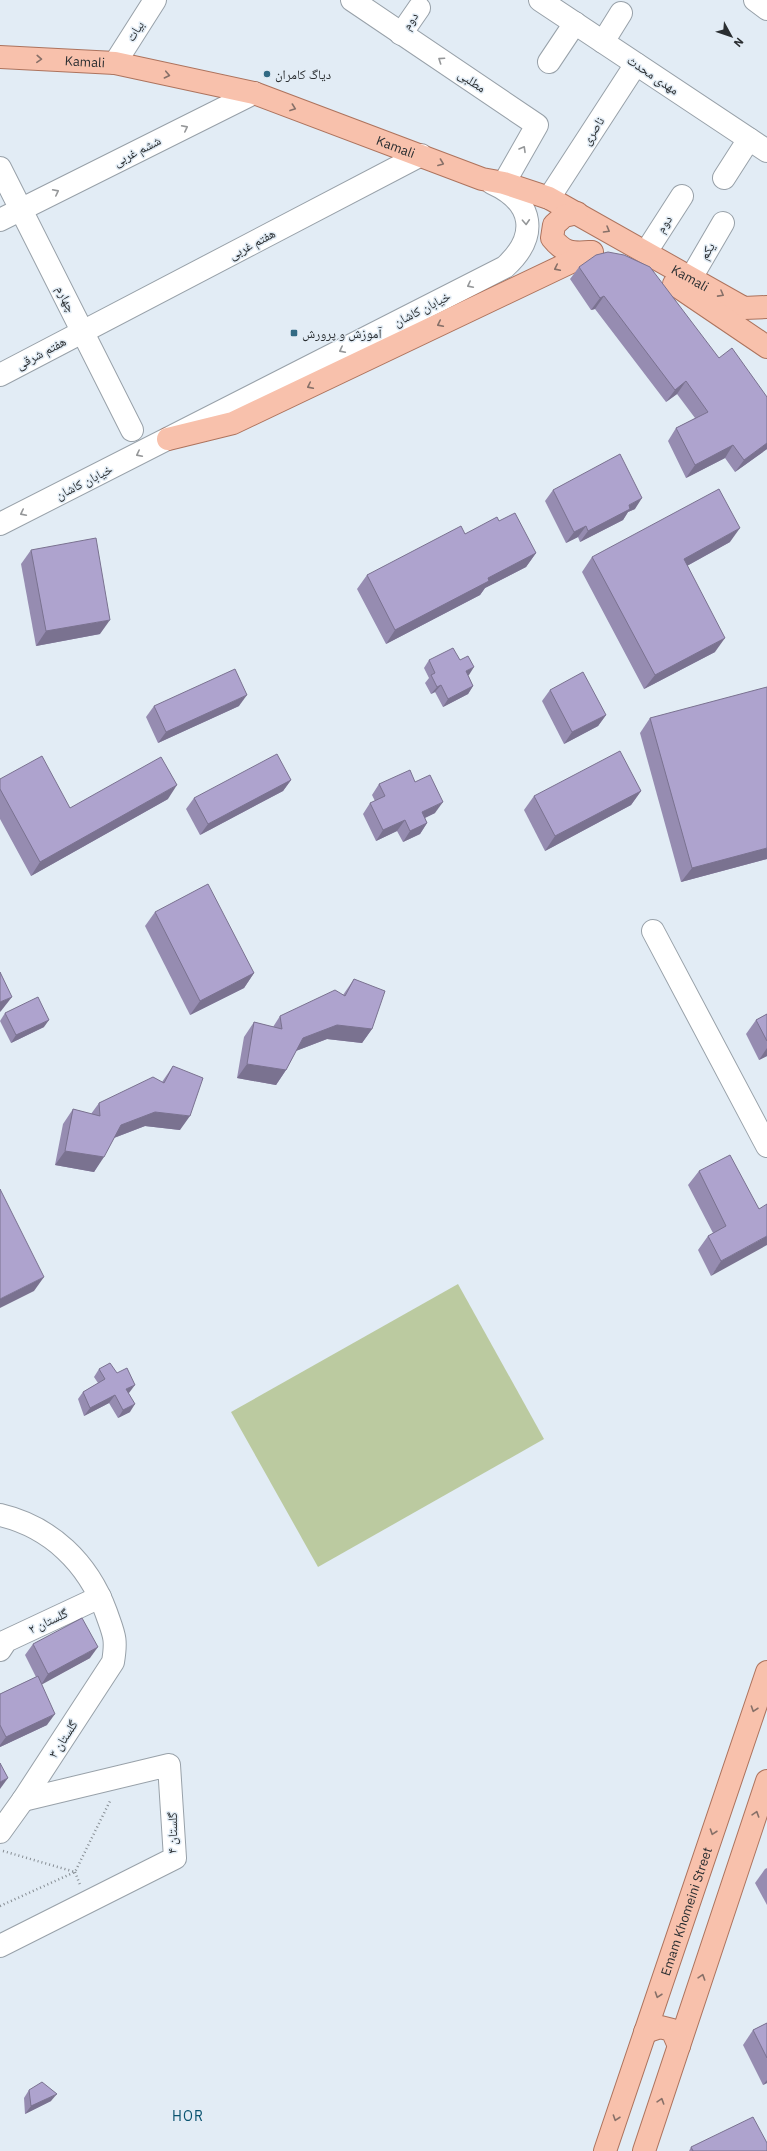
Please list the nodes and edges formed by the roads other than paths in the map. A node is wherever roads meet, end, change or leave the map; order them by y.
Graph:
1 (155, 0) edge
2 (540, 0) edge
3 (755, 0) edge
4 (355, 1) edge
5 (419, 8) dead end
6 (767, 8) edge
7 (621, 13) dead end
8 (575, 23) junction
9 (401, 34) junction
10 (603, 42) junction
11 (0, 57) edge
12 (549, 62) dead end
13 (115, 63) junction
14 (636, 64) junction
15 (254, 93) junction
16 (758, 145) edge
17 (421, 155) junction
18 (0, 168) edge
19 (724, 178) dead end
20 (482, 179) junction
21 (504, 183) junction
22 (682, 196) dead end
23 (549, 198) junction
24 (21, 210) junction
25 (577, 213) junction
26 (0, 220) edge
27 (723, 223) dead end
28 (592, 252) junction
29 (646, 252) junction
30 (691, 278) junction
31 (767, 307) edge
32 (83, 332) junction
33 (767, 347) edge
34 (0, 375) edge
35 (132, 430) dead end
36 (168, 439) junction
37 (0, 524) edge
38 (654, 931) dead end
39 (767, 1146) edge
40 (0, 1515) edge
41 (100, 1597) junction
42 (0, 1650) edge
43 (767, 1672) edge
44 (767, 1780) edge
45 (24, 1800) junction
46 (0, 1832) edge
47 (0, 1946) edge
48 (645, 2032) junction
49 (679, 2046) junction
50 (605, 2151) edge
51 (644, 2151) edge

1 - 13 street, بیات
2 - 8 street, مهدی محدث
3 - 6 street
4 - 9 street, مطلبی
5 - 9 street, دوم
7 - 10 street
8 - 10 street, مهدی محدث
8 - 12 street
21 -> 9 street, مطلبی
10 - 14 street, مهدی محدث
11 -> 13 main road, Kamali
13 -> 15 main road, Kamali
14 - 16 street, مهدی محدث
14 - 23 street, ناصری
15 -> 17 main road, Kamali
24 -> 15 street, ششم غربی
16 - 19 street
17 -> 20 main road, Kamali
17 - 32 street, هفتم غربی
18 - 24 street, چهارم
20 - 21 main road, Kamali
20 -> 36 street, خیابان کاشان
21 - 23 main road, Kamali
22 - 29 street, دوم
23 - 25 main road, Kamali
24 - 26 street, ششم غربی
24 - 32 street, چهارم
25 - 28 main road, Kamali
25 -> 29 main road, Kamali
27 - 30 street, یکم
28 - 33 main road, Kamali
28 -> 36 main road, خیابان کاشان
29 - 30 main road, Kamali
30 -> 31 main road, Kamali
32 - 34 street, هفتم شرقی
32 - 35 street, چهارم
36 -> 37 street, خیابان کاشان
38 - 39 street
40 - 41 street
41 - 42 street, گلستان ۲
41 - 45 street, گلستان ۳
43 -> 48 main road, Emam Khomeini Street
49 -> 44 main road
45 - 46 street, گلستان ۳
45 - 47 street, گلستان ۴
48 - 49 main road
48 -> 50 main road, Emam Khomeini Street
51 -> 49 main road

